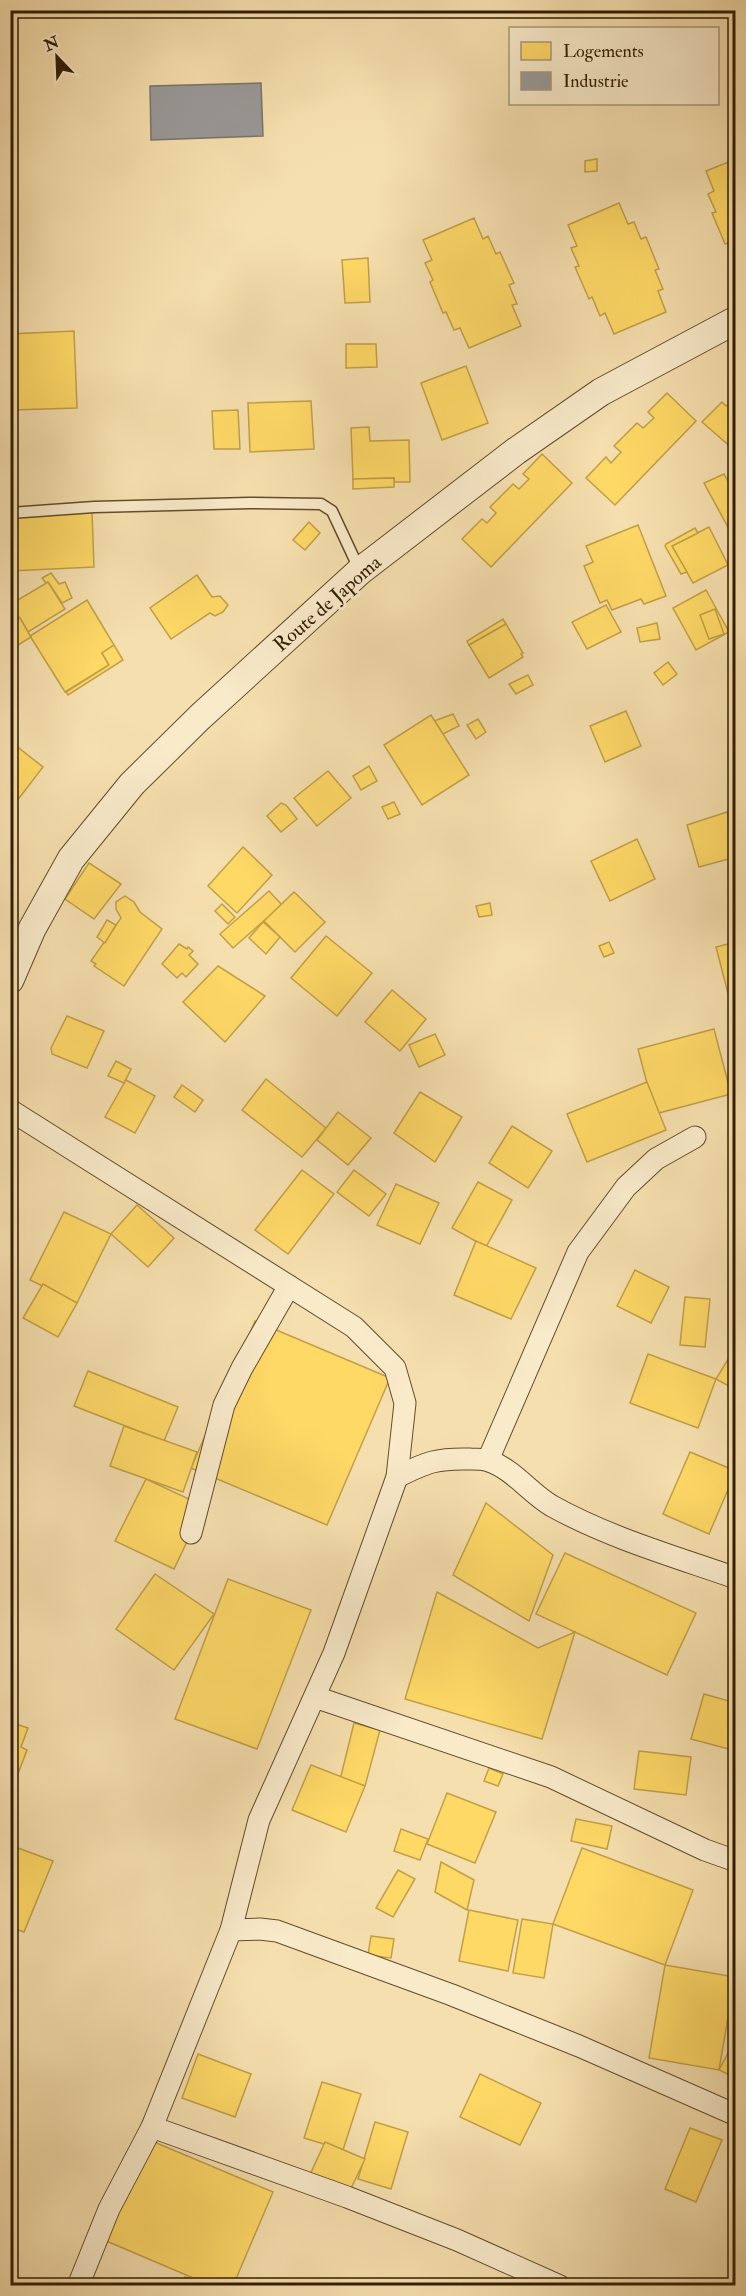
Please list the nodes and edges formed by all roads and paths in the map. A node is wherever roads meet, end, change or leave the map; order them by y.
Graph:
1 (735, 320) edge
2 (10, 513) edge
3 (360, 571) junction
4 (10, 980) edge
5 (10, 1110) edge
6 (695, 1137) dead end
7 (289, 1286) junction
8 (488, 1460) junction
9 (397, 1477) junction
10 (191, 1533) dead end
11 (735, 1578) edge
12 (315, 1697) junction
13 (735, 1861) edge
14 (231, 1930) junction
15 (735, 2115) edge
16 (152, 2127) junction
17 (78, 2286) edge
18 (560, 2286) edge

1 - 3 street, Route de Japoma
2 - 3 lane
3 - 4 street, Route de Japoma
5 - 7 street
6 - 8 street
7 - 9 street
7 - 10 street
8 - 9 street
8 - 11 street
9 - 12 street
12 - 13 street
12 - 14 street
14 - 15 street
14 - 16 street
16 - 17 street
16 - 18 street

